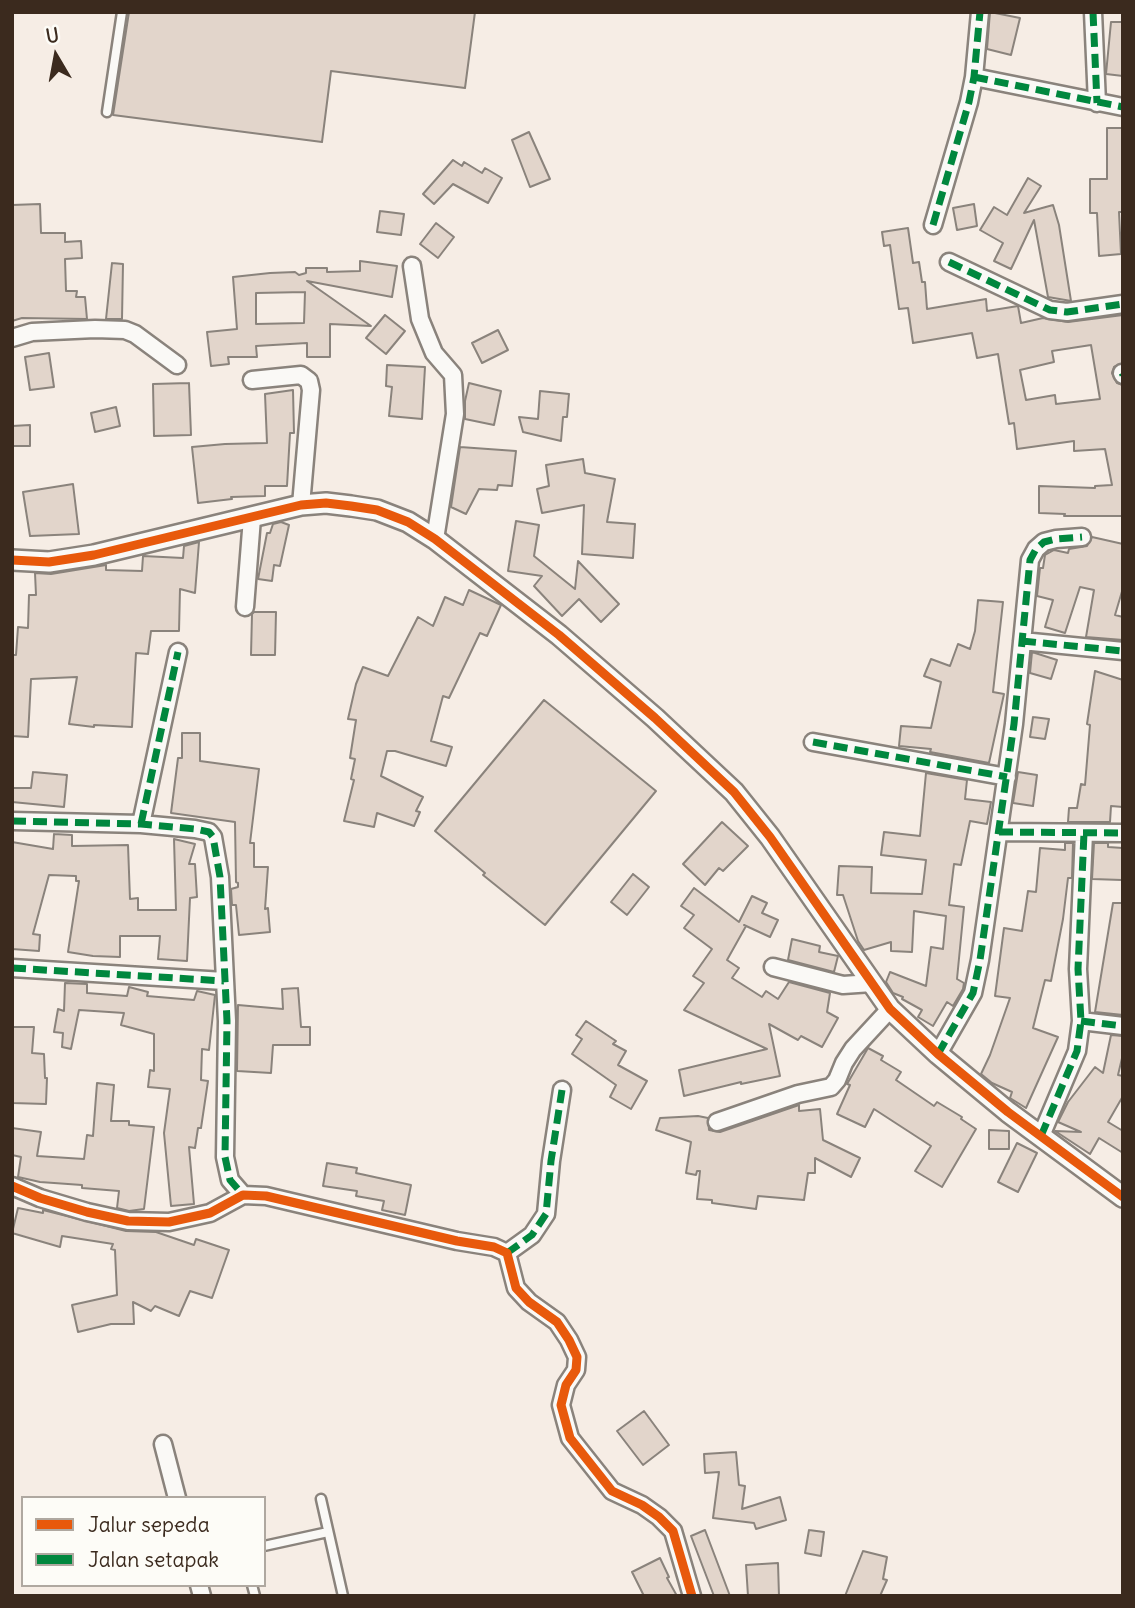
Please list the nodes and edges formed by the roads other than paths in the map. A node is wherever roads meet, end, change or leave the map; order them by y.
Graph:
1 (122, 12) edge
2 (980, 12) edge
3 (1093, 12) edge
4 (974, 77) junction
5 (1097, 103) junction
6 (1123, 107) edge
7 (107, 112) dead end
8 (933, 225) dead end
9 (949, 262) dead end
10 (412, 266) dead end
11 (1123, 304) edge
12 (12, 338) edge
13 (177, 365) dead end
14 (252, 380) dead end
15 (301, 505) junction
16 (252, 518) junction
17 (1082, 537) dead end
18 (435, 539) junction
19 (12, 560) edge
20 (245, 607) dead end
21 (1022, 641) junction
22 (1123, 651) edge
23 (178, 652) dead end
24 (813, 742) dead end
25 (1007, 777) junction
26 (12, 821) edge
27 (141, 824) junction
28 (999, 832) junction
29 (1084, 833) junction
30 (1123, 833) edge
31 (773, 967) dead end
32 (12, 968) edge
33 (224, 981) junction
34 (873, 983) junction
35 (890, 1009) junction
36 (1081, 1021) junction
37 (1123, 1026) edge
38 (938, 1054) junction
39 (562, 1090) dead end
40 (717, 1122) dead end
41 (1041, 1136) junction
42 (12, 1186) edge
43 (243, 1195) junction
44 (1123, 1197) edge
45 (507, 1253) junction
46 (163, 1444) dead end
47 (176, 1496) edge
48 (321, 1499) dead end
49 (328, 1532) junction
50 (266, 1546) edge
51 (343, 1596) edge
52 (692, 1596) edge

1 - 7 lane
2 - 4 street
3 - 5 street
4 - 5 street
4 - 8 street
5 - 6 street
9 - 11 street
10 - 18 street
12 - 13 street
14 - 15 street
15 - 16 street
15 - 18 street
16 - 19 street
16 - 20 street
17 - 21 street
18 - 34 street
21 - 22 street
21 - 25 street
23 - 27 street
24 - 25 street
25 - 28 street
26 - 27 street
27 - 33 street
28 - 29 street
28 - 38 street
29 - 30 street
29 - 36 street
31 - 34 street
32 - 33 street
33 - 43 street
34 - 35 street
35 - 38 street
35 - 40 street
36 - 37 street
36 - 41 street
38 - 41 street
39 - 45 street
41 - 44 street
42 - 43 street
43 - 45 street
45 - 52 street
46 - 47 street
48 - 49 lane
49 - 50 lane
49 - 51 lane

